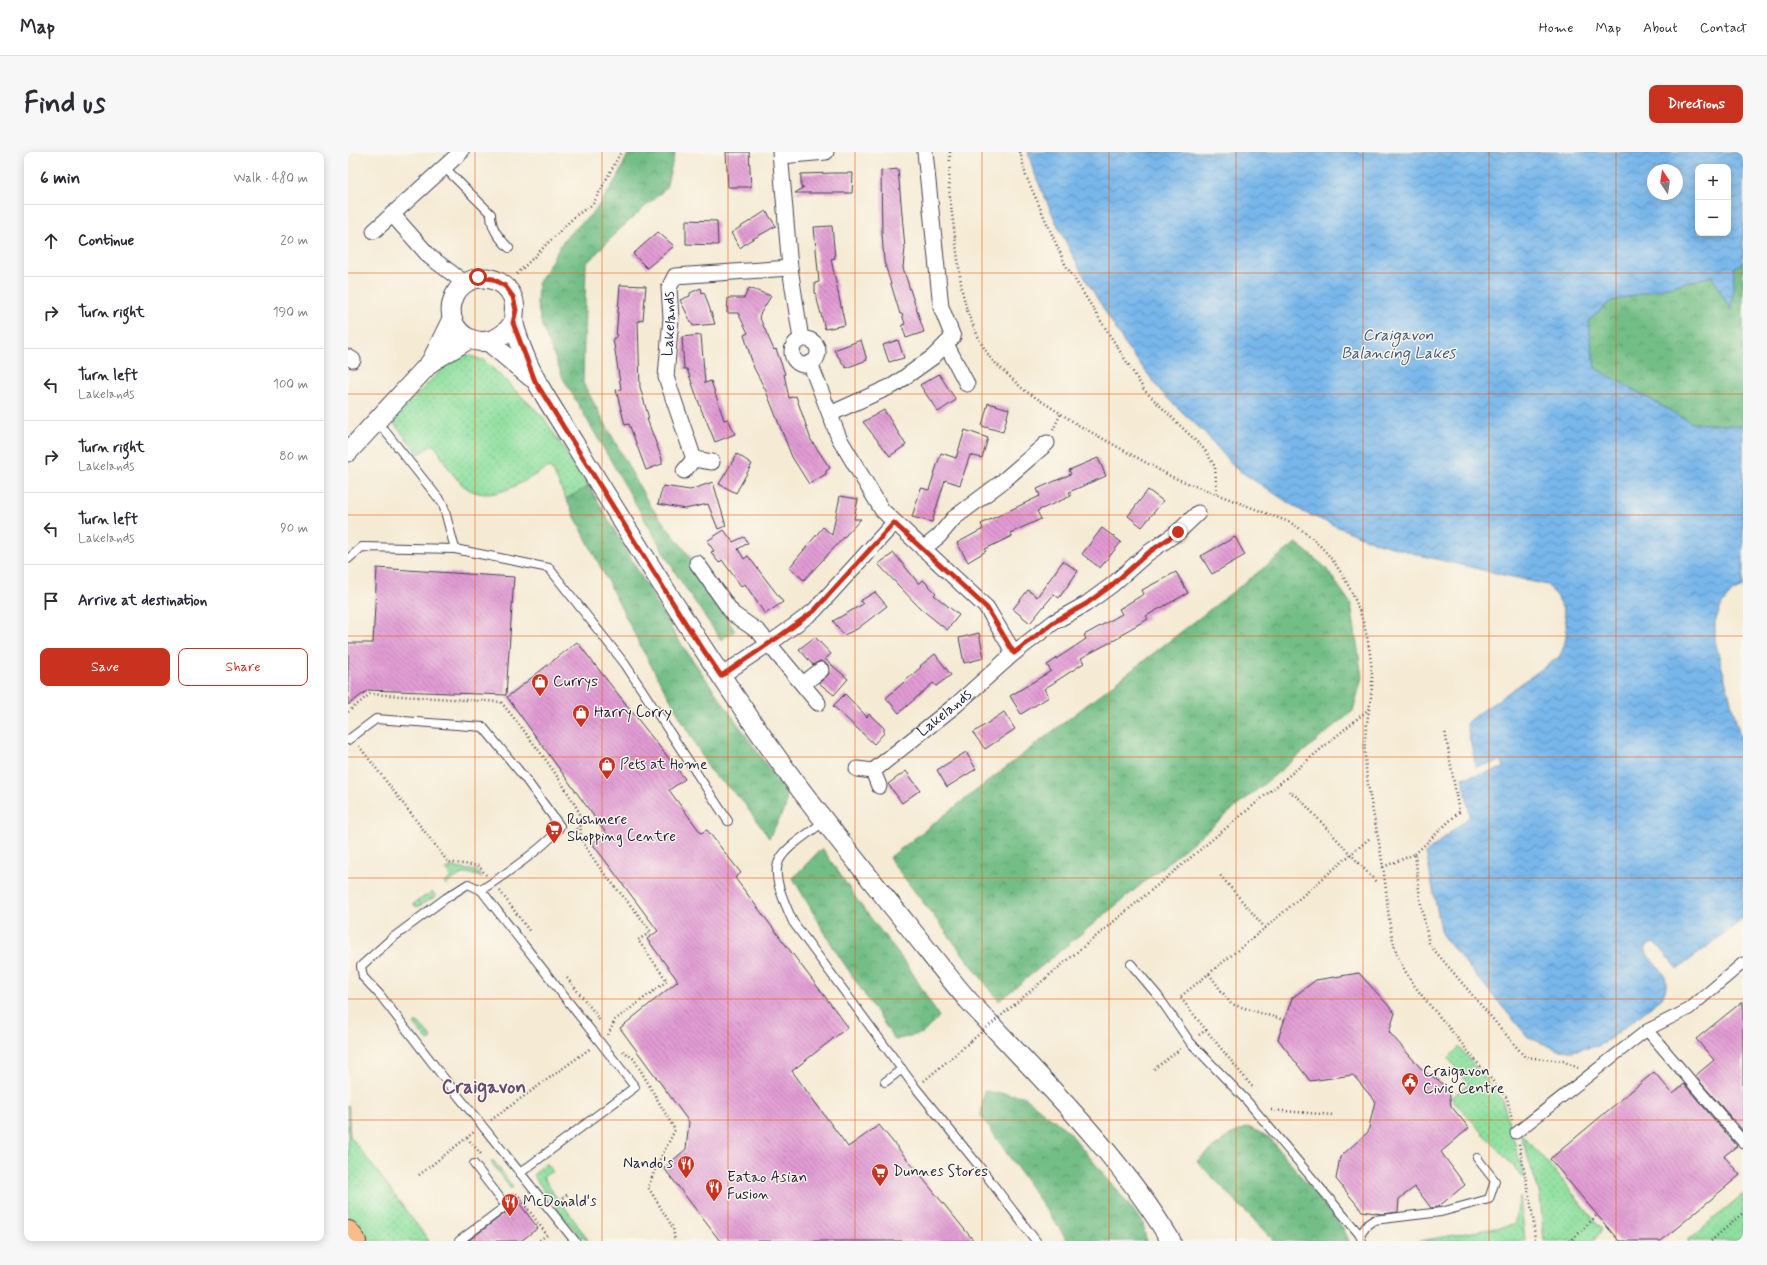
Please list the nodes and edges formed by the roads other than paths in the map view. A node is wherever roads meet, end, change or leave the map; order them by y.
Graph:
1 (461, 152) edge
2 (826, 152) edge
3 (925, 152) edge
4 (781, 154) edge
5 (444, 167) junction
6 (392, 214) junction
7 (374, 231) dead end
8 (510, 248) dead end
9 (790, 268) junction
10 (465, 283) junction
11 (452, 319) junction
12 (513, 323) junction
13 (469, 339) junction
14 (489, 342) junction
15 (946, 344) junction
16 (431, 362) junction
17 (535, 381) junction
18 (967, 384) dead end
19 (830, 414) junction
20 (377, 421) junction
21 (1047, 443) dead end
22 (348, 452) edge
23 (694, 459) junction
24 (712, 462) dead end
25 (684, 471) dead end
26 (1198, 513) dead end
27 (894, 523) junction
28 (455, 549) junction
29 (924, 549) junction
30 (348, 559) edge
31 (697, 563) dead end
32 (770, 643) junction
33 (1014, 653) junction
34 (822, 670) dead end
35 (721, 676) junction
36 (803, 684) junction
37 (818, 703) dead end
38 (350, 739) edge
39 (857, 769) dead end
40 (874, 771) junction
41 (879, 786) dead end
42 (824, 820) junction
43 (728, 821) dead end
44 (481, 890) junction
45 (1743, 963) edge
46 (1131, 964) dead end
47 (1647, 1030) junction
48 (902, 1069) junction
49 (885, 1082) dead end
50 (1516, 1133) road end
51 (1743, 1142) edge
52 (1477, 1158) dead end
53 (474, 1164) dead end
54 (520, 1173) junction
55 (348, 1232) edge
56 (1361, 1238) edge
57 (355, 1241) edge
58 (459, 1241) edge
59 (575, 1241) edge
60 (1036, 1241) edge
61 (1171, 1241) edge

1 - 5 street
2 - 4 street
3 - 15 street
4 - 9 street
5 - 6 street
5 - 8 lane
6 - 7 street
6 - 10 street
9 - 19 street
9 - 23 street, Lakelands
10 - 11 street
10 - 12 street
11 - 13 street
11 - 16 street
12 - 14 street
12 - 17 street
13 - 14 street
13 - 16 street
14 - 17 street
15 - 18 street
15 - 19 street
16 - 20 street
17 - 35 street
19 - 27 street
20 - 22 street
20 - 28 lane
21 - 29 street
23 - 24 street
23 - 25 street
26 - 33 street, Lakelands
27 - 29 street
27 - 32 street
28 - 30 lane
28 - 43 lane
29 - 33 street
31 - 32 street
32 - 35 street
32 - 36 street
33 - 40 street, Lakelands
34 - 36 street
35 - 42 street
36 - 37 street
38 - 44 lane
39 - 40 street
40 - 41 street
42 - 48 lane
42 - 61 street
44 - 54 lane
44 - 54 lane
45 - 47 street
46 - 56 lane
47 - 50 street
47 - 51 street
48 - 49 lane
48 - 60 lane
52 - 56 lane
53 - 58 lane
54 - 59 lane
55 - 57 highway

